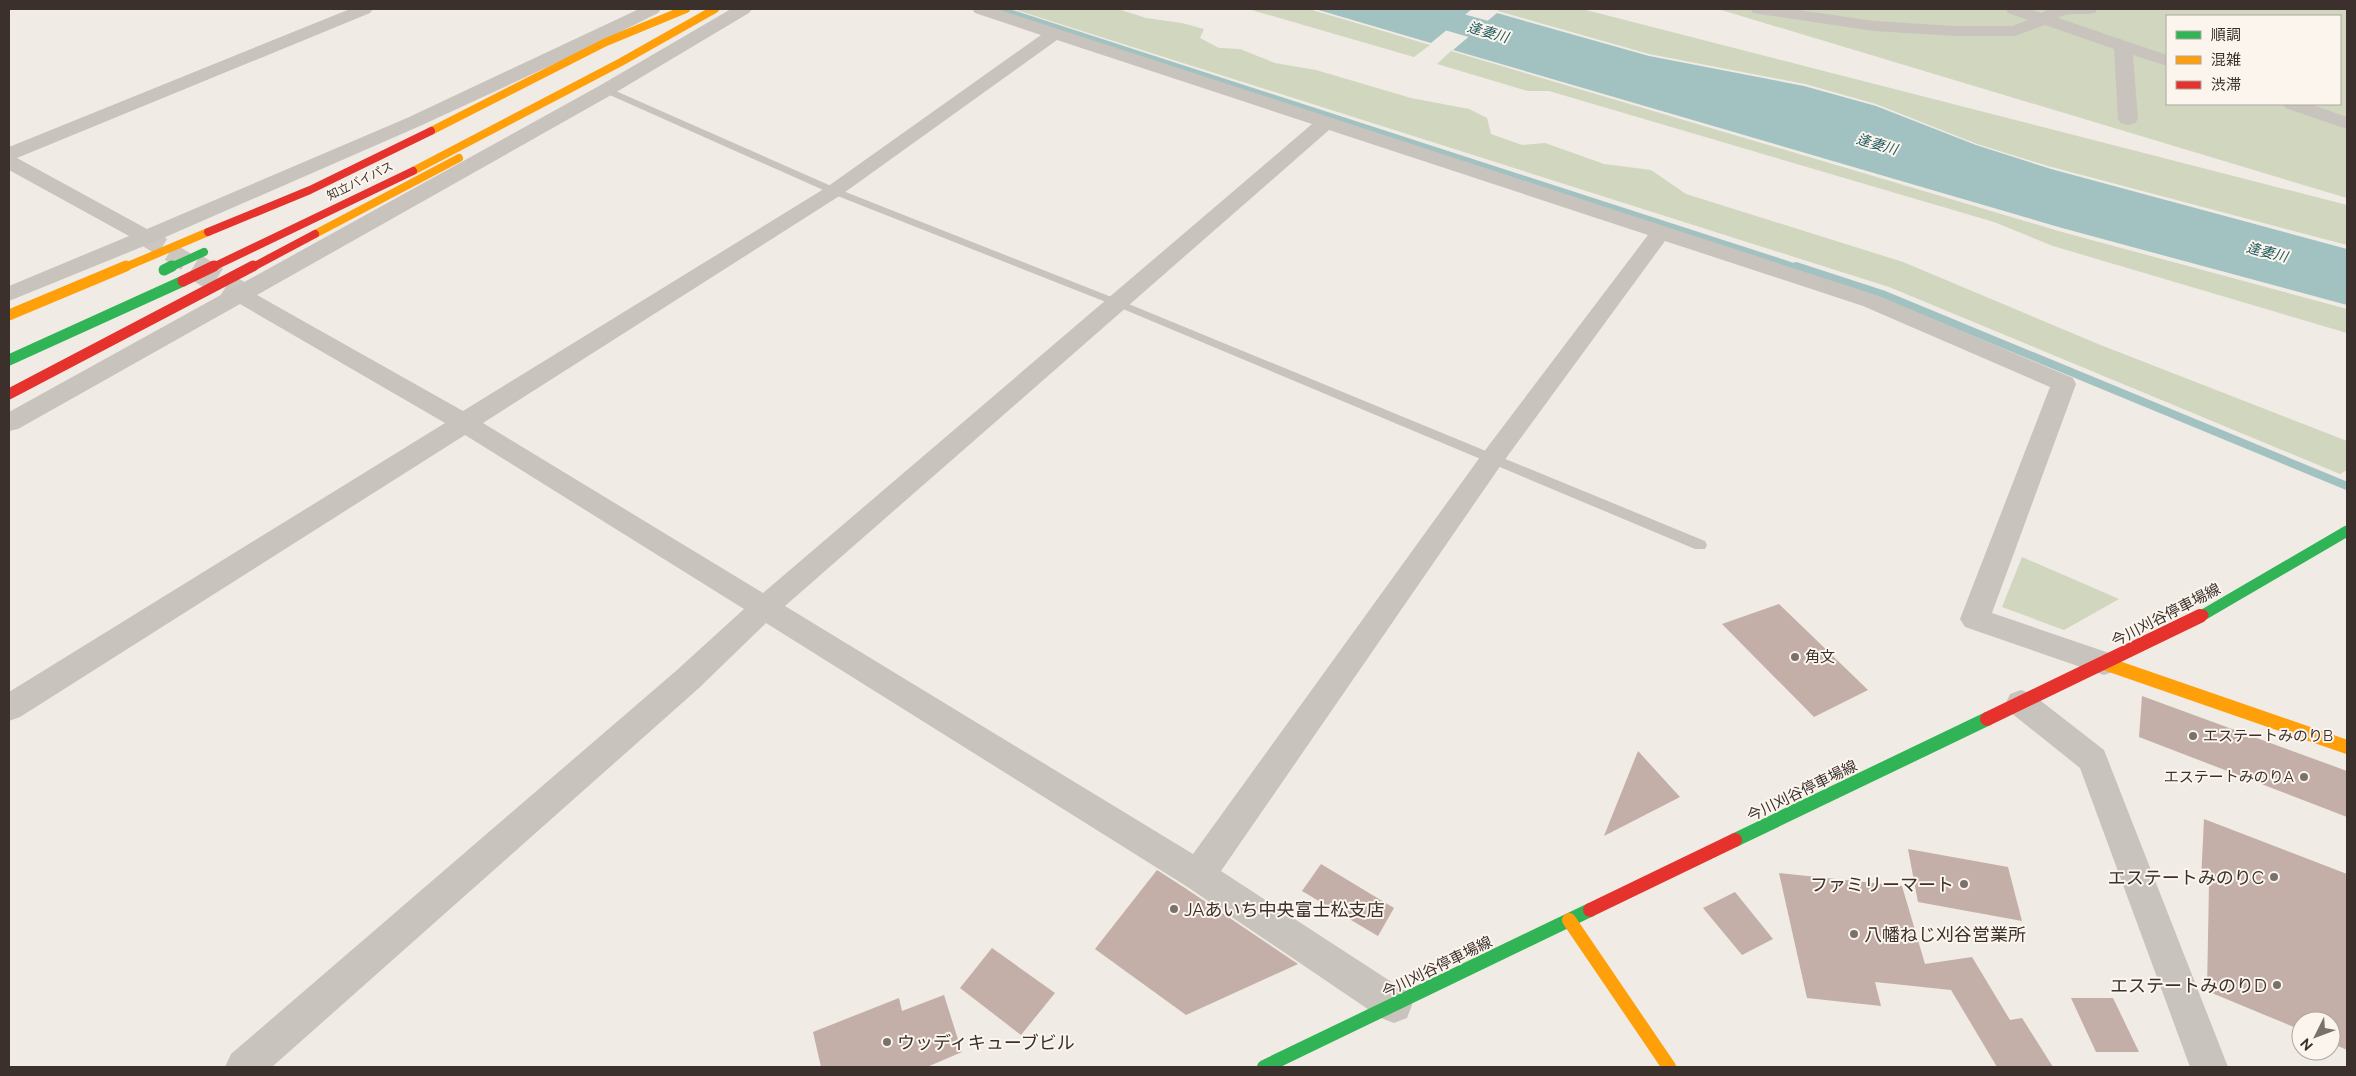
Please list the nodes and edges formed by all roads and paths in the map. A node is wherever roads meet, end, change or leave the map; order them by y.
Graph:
1 (364, 9) edge
2 (652, 9) edge
3 (686, 9) edge
4 (715, 9) edge
5 (743, 9) edge
6 (981, 9) edge
7 (1759, 9) edge
8 (1842, 9) edge
9 (2014, 9) edge
10 (2090, 9) edge
11 (2054, 12) edge
12 (1825, 20) junction
13 (1055, 34) junction
14 (2123, 46) junction
15 (2166, 61) edge
16 (606, 90) junction
17 (2295, 105) edge
18 (512, 119) junction
19 (2128, 119) dead end
20 (1325, 123) junction
21 (2347, 123) edge
22 (9, 154) edge
23 (9, 162) edge
24 (834, 191) junction
25 (300, 206) dead end
26 (1660, 233) junction
27 (146, 237) junction
28 (216, 246) dead end
29 (160, 272) dead end
30 (9, 294) edge
31 (239, 294) junction
32 (1115, 302) junction
33 (9, 315) edge
34 (9, 360) edge
35 (9, 394) edge
36 (9, 423) edge
37 (466, 424) junction
38 (1492, 459) junction
39 (2347, 532) edge
40 (1700, 545) dead end
41 (764, 608) junction
42 (2104, 663) junction
43 (2021, 703) junction
44 (9, 708) edge
45 (2347, 747) edge
46 (1198, 875) junction
47 (1569, 920) junction
48 (1394, 1004) junction
49 (244, 1067) edge
50 (1264, 1067) edge
51 (1669, 1067) edge
52 (2209, 1067) edge

1 - 22 street
2 - 27 street
3 - 25 main road, 知立バイパス
3 - 33 main road
4 - 18 main road, 知立バイパス, bridge
5 - 16 street
6 - 13 street
7 - 12 street
8 - 12 street
9 - 11 street
10 - 11 street
11 - 12 street
11 - 14 street
13 - 20 street
13 - 24 street
14 - 15 street
14 - 19 street
16 - 24 lane
16 - 31 street
17 - 21 street
18 - 34 main road, 知立バイパス, bridge
18 - 35 main road
20 - 26 street
20 - 32 street
23 - 27 street
24 - 32 lane
24 - 37 street
26 - 38 street
26 - 42 street
27 - 30 street
28 - 29 main road, bridge
31 - 36 street
31 - 37 street
32 - 38 lane
32 - 41 street
37 - 41 street
37 - 44 street
38 - 40 lane
38 - 46 street
39 - 42 main road, 今川刈谷停車場線
41 - 46 street
41 - 49 street
42 - 43 main road, 今川刈谷停車場線
42 - 45 main road
43 - 47 main road, 今川刈谷停車場線
43 - 52 street
46 - 48 street
47 - 48 main road, 今川刈谷停車場線
47 - 51 main road
48 - 50 main road, 今川刈谷停車場線

